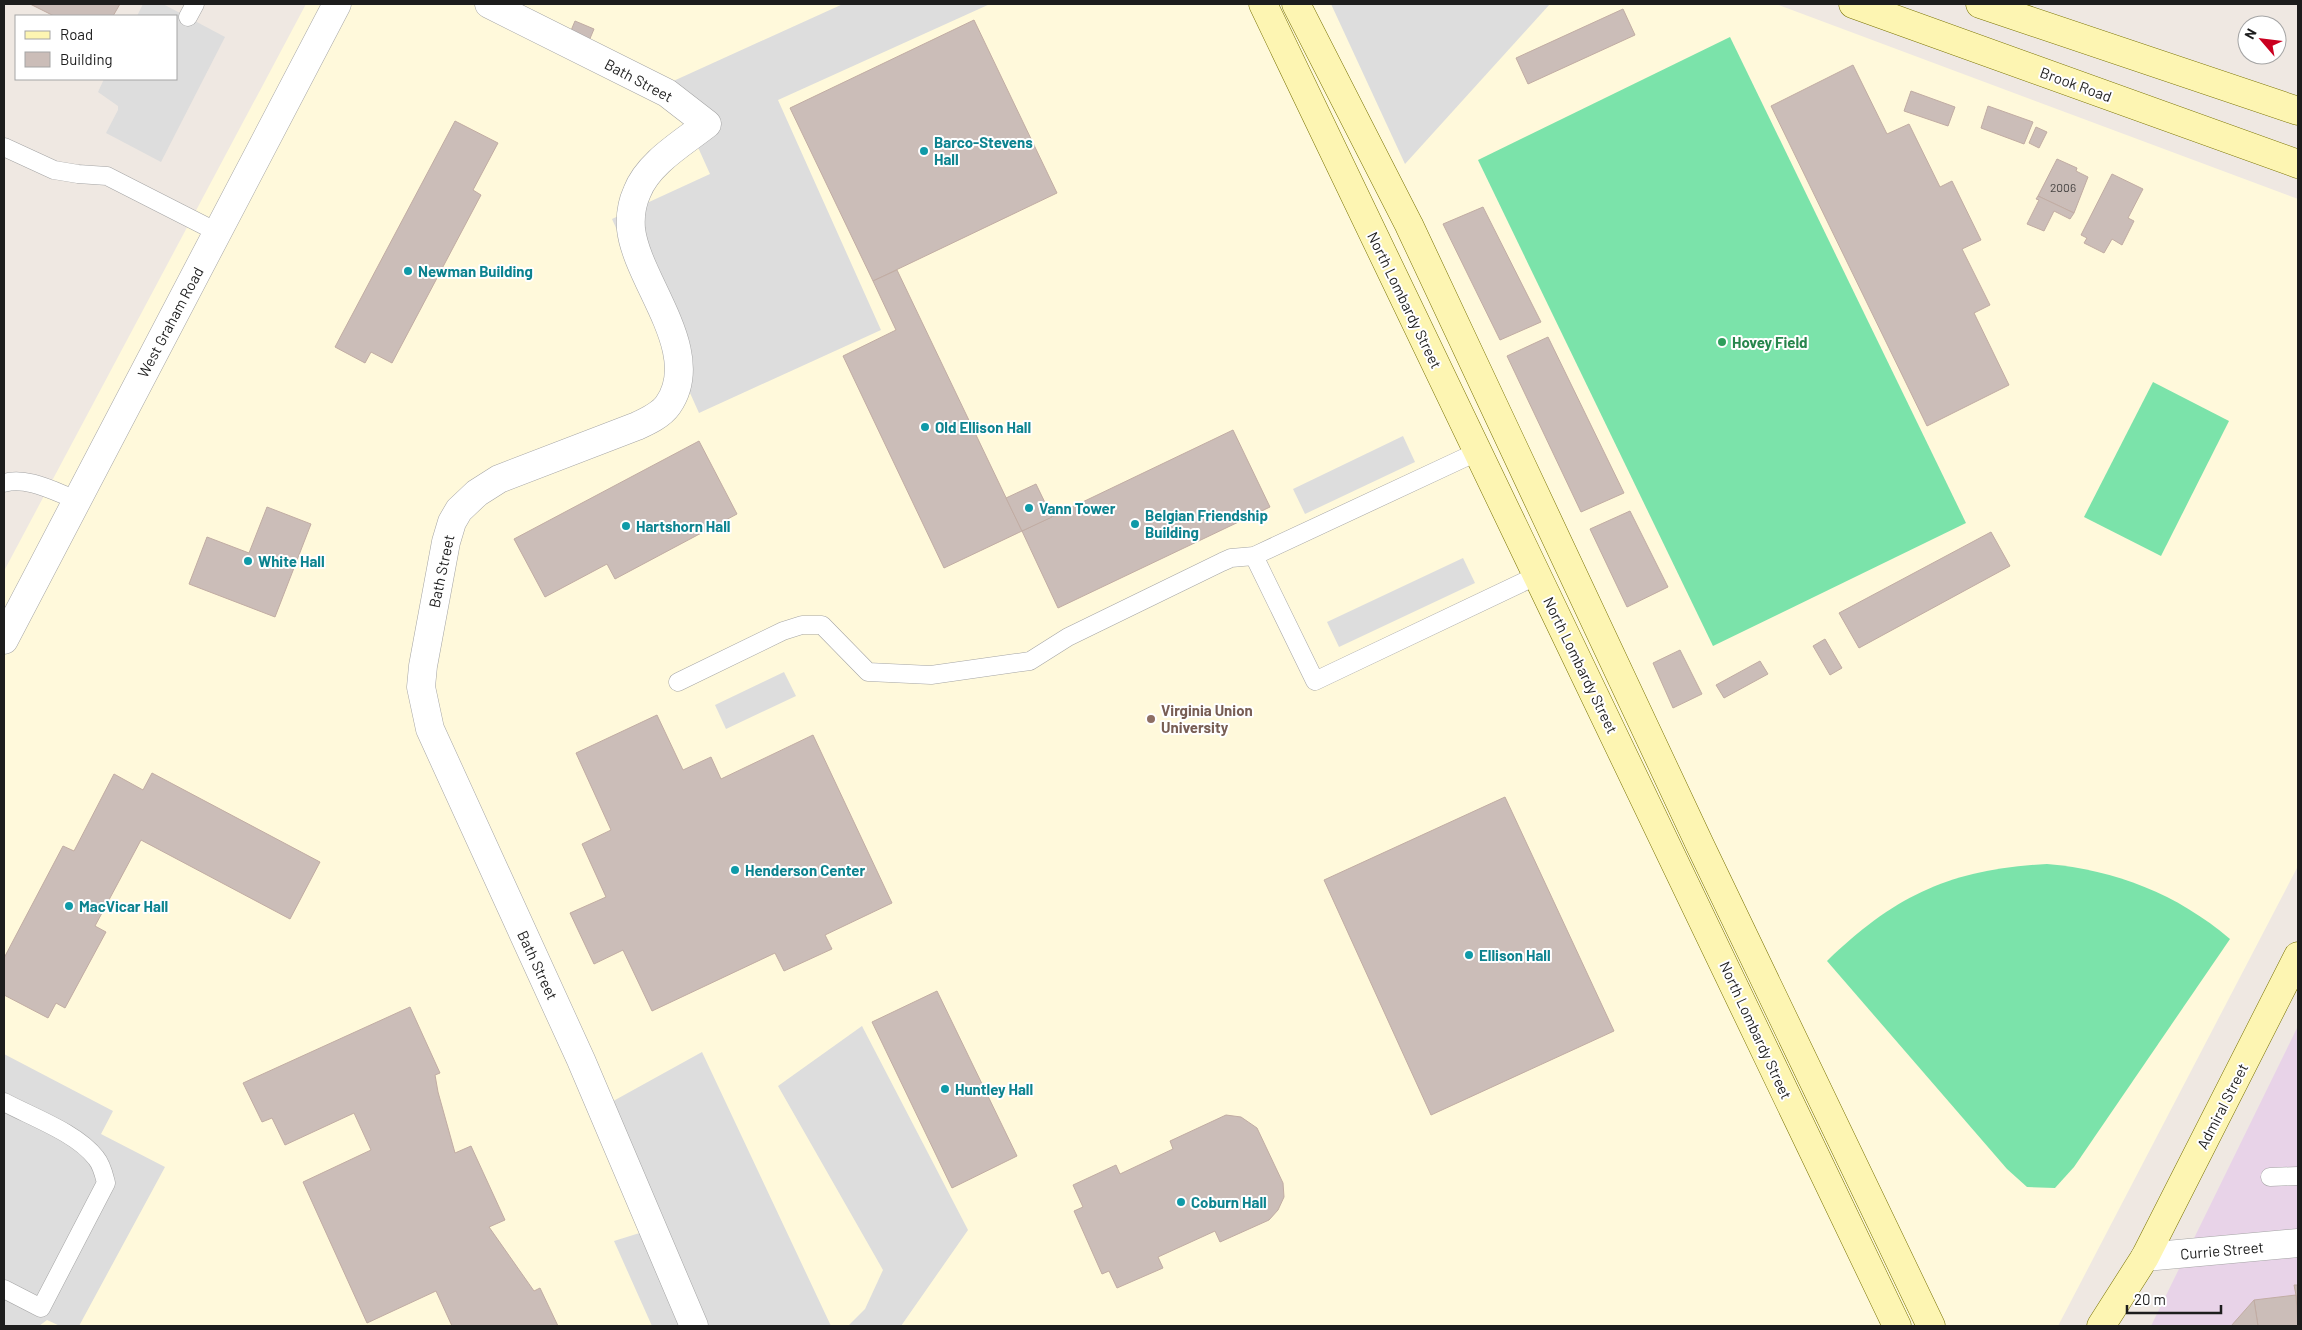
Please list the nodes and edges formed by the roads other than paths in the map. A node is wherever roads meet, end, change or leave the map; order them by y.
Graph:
1 (337, 4) edge
2 (489, 4) edge
3 (1263, 4) edge
4 (1296, 4) edge
5 (1853, 4) edge
6 (1980, 4) edge
7 (2298, 111) edge
8 (4, 147) edge
9 (2298, 164) edge
10 (217, 232) junction
11 (1478, 451) junction
12 (4, 483) edge
13 (76, 500) junction
14 (1254, 556) junction
15 (1538, 575) junction
16 (4, 640) edge
17 (678, 682) dead end
18 (2298, 956) edge
19 (4, 1102) edge
20 (2298, 1176) edge
21 (2270, 1177) dead end
22 (2298, 1243) edge
23 (2145, 1257) junction
24 (4, 1288) edge
25 (694, 1326) edge
26 (1897, 1326) edge
27 (1931, 1326) edge
28 (2101, 1326) edge
29 (2122, 1326) edge

1 - 10 street, West Graham Road
2 - 25 street, Bath Street
3 - 11 main road, North Lombardy Street
4 - 27 main road, North Lombardy Street
5 - 9 main road, Brook Road
6 - 7 main road
8 - 10 lane
10 - 13 street, West Graham Road
11 - 14 lane
11 - 15 main road, North Lombardy Street
12 - 13 lane
13 - 16 street, West Graham Road
14 - 15 lane
14 - 17 lane
15 - 26 main road, North Lombardy Street
18 - 23 main road, Admiral Street
19 - 24 lane
20 - 21 lane
22 - 23 street, Currie Street
23 - 28 main road, Admiral Street
23 - 29 main road, Admiral Street

